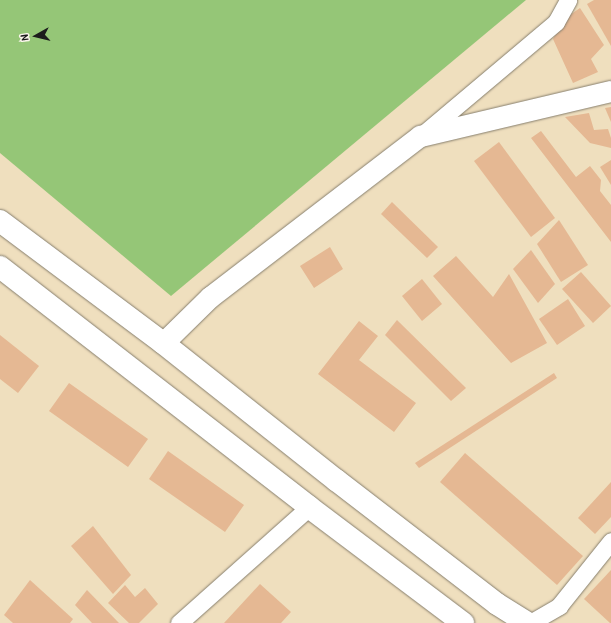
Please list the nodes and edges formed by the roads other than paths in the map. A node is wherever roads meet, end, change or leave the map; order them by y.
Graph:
1 (567, 1) edge
2 (611, 91) edge
3 (420, 136) junction
4 (0, 221) edge
5 (0, 267) edge
6 (163, 343) junction
7 (308, 507) junction
8 (611, 541) edge
9 (559, 606) junction
10 (179, 623) edge
11 (463, 623) edge
12 (527, 623) edge
13 (530, 623) edge
14 (554, 623) edge

1 - 3 street
2 - 3 street
3 - 6 street
4 - 6 highway
5 - 7 highway
6 - 12 highway
7 - 10 street
7 - 11 highway
8 - 9 street
9 - 13 street
9 - 14 street

